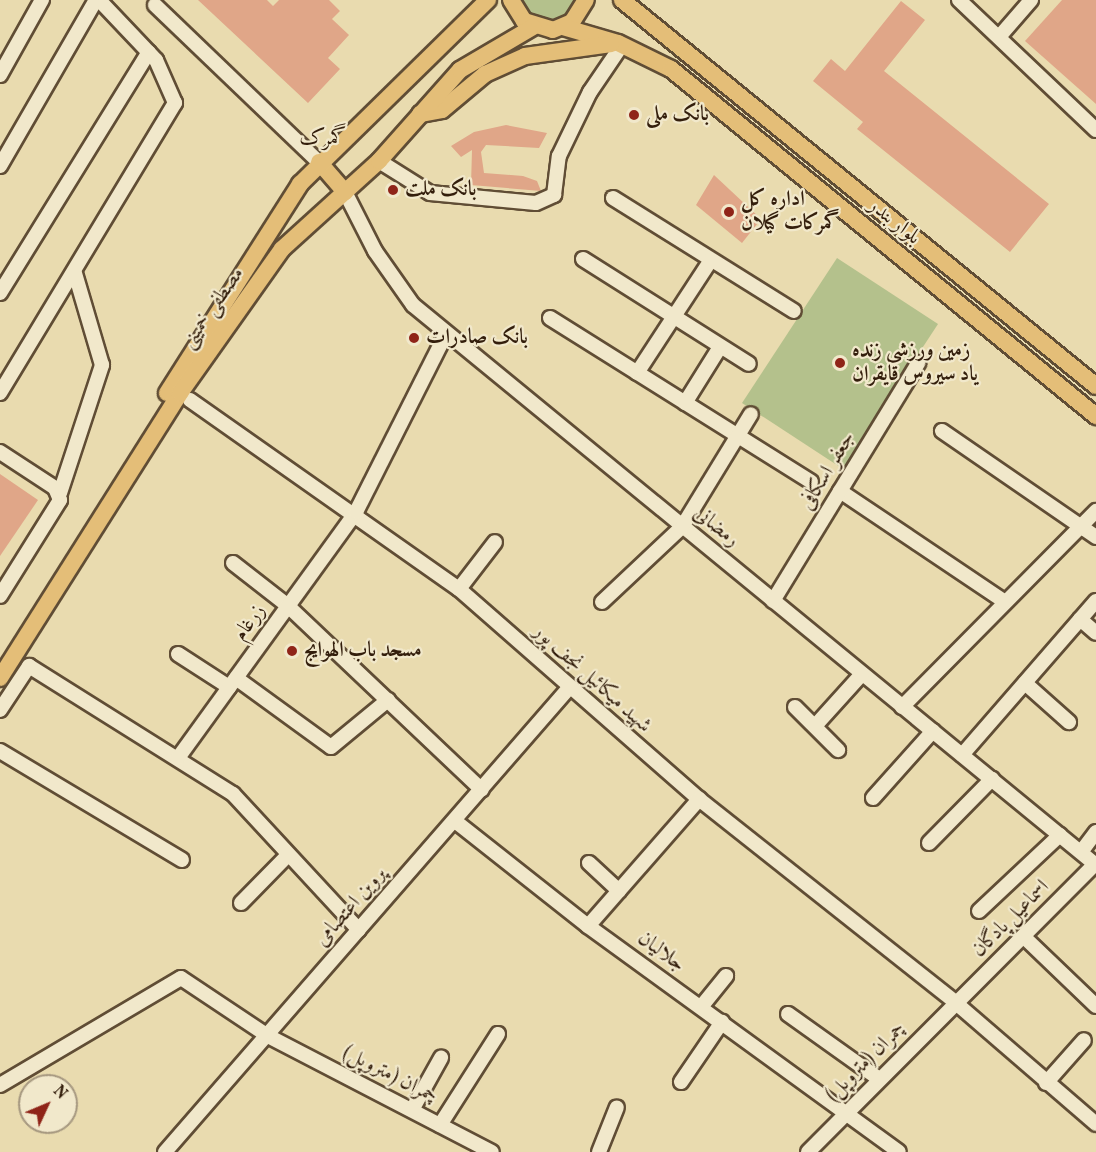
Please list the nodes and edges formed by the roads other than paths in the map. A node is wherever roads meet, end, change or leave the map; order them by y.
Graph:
1 (42, 0) edge
2 (98, 0) edge
3 (488, 0) edge
4 (511, 0) edge
5 (586, 0) edge
6 (622, 0) edge
7 (959, 0) edge
8 (1031, 0) edge
9 (155, 5) dead end
10 (532, 27) junction
11 (562, 27) junction
12 (999, 37) junction
13 (620, 44) junction
14 (149, 52) junction
15 (0, 75) edge
16 (420, 114) junction
17 (1096, 130) edge
18 (379, 161) junction
19 (319, 162) junction
20 (0, 166) edge
21 (345, 192) junction
22 (613, 198) dead end
23 (583, 259) dead end
24 (711, 260) junction
25 (954, 270) junction
26 (75, 273) junction
27 (939, 288) junction
28 (0, 293) edge
29 (794, 311) dead end
30 (676, 314) junction
31 (550, 318) dead end
32 (446, 334) junction
33 (720, 346) junction
34 (918, 363) dead end
35 (749, 364) dead end
36 (637, 373) junction
37 (1096, 386) edge
38 (0, 393) edge
39 (189, 400) dead end
40 (686, 403) junction
41 (751, 414) dead end
42 (1096, 416) edge
43 (942, 431) dead end
44 (737, 436) junction
45 (0, 452) edge
46 (811, 482) dead end
47 (840, 491) junction
48 (60, 493) junction
49 (1096, 511) edge
50 (356, 512) junction
51 (1082, 525) junction
52 (682, 527) junction
53 (1096, 537) edge
54 (495, 542) dead end
55 (233, 563) dead end
56 (459, 589) junction
57 (0, 596) edge
58 (773, 601) junction
59 (1096, 601) edge
60 (602, 602) dead end
61 (1005, 602) junction
62 (288, 606) junction
63 (1080, 619) junction
64 (1096, 633) edge
65 (177, 654) dead end
66 (0, 662) edge
67 (862, 674) junction
68 (0, 678) edge
69 (232, 683) junction
70 (1024, 683) junction
71 (568, 689) junction
72 (388, 700) junction
73 (795, 707) dead end
74 (902, 707) junction
75 (0, 711) edge
76 (1069, 722) dead end
77 (815, 726) junction
78 (933, 731) junction
79 (838, 750) dead end
80 (0, 751) edge
81 (962, 755) junction
82 (178, 758) junction
83 (992, 779) junction
84 (482, 790) junction
85 (873, 798) dead end
86 (699, 799) junction
87 (455, 821) junction
88 (1096, 832) edge
89 (1060, 835) junction
90 (929, 843) dead end
91 (1080, 852) junction
92 (288, 855) junction
93 (182, 860) dead end
94 (589, 863) dead end
95 (1096, 864) edge
96 (619, 891) junction
97 (240, 903) dead end
98 (980, 911) dead end
99 (588, 926) junction
100 (359, 930) junction
101 (1023, 936) junction
102 (726, 976) dead end
103 (956, 1004) junction
104 (1096, 1006) edge
105 (701, 1007) junction
106 (788, 1014) dead end
107 (722, 1022) junction
108 (498, 1034) dead end
109 (268, 1036) junction
110 (1084, 1040) dead end
111 (441, 1058) dead end
112 (879, 1079) junction
113 (681, 1082) dead end
114 (1046, 1083) junction
115 (0, 1084) edge
116 (617, 1107) dead end
117 (412, 1110) junction
118 (847, 1111) junction
119 (1096, 1124) edge
120 (440, 1125) junction
121 (165, 1152) edge
122 (492, 1152) edge
123 (599, 1152) edge
124 (808, 1152) edge
125 (899, 1152) edge

1 - 15 street
2 - 14 street
2 - 20 street
3 - 19 main road, مصطفی خمینی
4 - 10 main road
5 - 11 main road
6 - 25 main road, بلوار بندر
7 - 12 street
8 - 12 street
9 - 19 street
10 - 11 main road, بلوار بندر
10 - 16 main road, مصطفی خمینی
11 - 13 main road, بلوار بندر
12 - 17 street
13 - 16 main road
13 - 18 street
13 - 27 main road, بلوار بندر
14 - 26 street
14 - 28 street
16 - 18 main road, مصطفی خمینی
18 - 21 main road, مصطفی خمینی
19 - 21 main road
19 - 66 main road, مصطفی خمینی
21 - 32 street, رمضانی
21 - 68 main road, مصطفی خمینی
22 - 24 street
23 - 30 street
24 - 29 street
24 - 30 street
25 - 27 main road
25 - 37 main road, بلوار بندر
26 - 38 street
26 - 48 street
27 - 42 main road, بلوار بندر
30 - 33 street
30 - 36 street
31 - 36 street
32 - 50 street, زرغام
32 - 52 street, رمضانی
33 - 35 street
33 - 40 street
34 - 47 street, جعفر اسکافی
36 - 40 street
39 - 50 street, شهید میکائیل نجف پور
40 - 44 street
41 - 44 street
43 - 51 street
44 - 46 street
44 - 52 street
45 - 48 street
47 - 58 street, جعفر اسکافی
47 - 61 street
48 - 57 street
49 - 51 street
50 - 56 street, شهید میکائیل نجف پور
50 - 62 street, زرغام
51 - 53 street
51 - 61 street
52 - 58 street, رمضانی
52 - 60 street
54 - 56 street
55 - 62 street
56 - 71 street, شهید میکائیل نجف پور
58 - 67 street, رمضانی
59 - 63 street
61 - 74 street
62 - 69 street, زرغام
62 - 72 street
63 - 64 street
63 - 70 street
65 - 69 street
67 - 74 street, رمضانی
67 - 77 street
69 - 72 street
69 - 82 street, زرغام
70 - 76 street
70 - 81 street
71 - 84 street, پروین اعتصامی
71 - 86 street, شهید میکائیل نجف پور
72 - 84 street
73 - 77 street
74 - 78 street, رمضانی
75 - 82 street
77 - 79 street
78 - 81 street, رمضانی
78 - 85 street
80 - 93 street
81 - 83 street, رمضانی
82 - 92 street
83 - 89 street, رمضانی
83 - 90 street
84 - 87 street, پروین اعتصامی
86 - 96 street
86 - 103 street, شهید میکائیل نجف پور
87 - 99 street, جلالیان
87 - 100 street, پروین اعتصامی
88 - 91 street
89 - 91 street, رمضانی
89 - 98 street
91 - 95 street, رمضانی
92 - 97 street
92 - 100 street
94 - 96 street
95 - 101 street, اسماعیل پادگان
96 - 99 street
99 - 105 street, جلالیان
100 - 109 street, پروین اعتصامی
101 - 103 street, اسماعیل پادگان
101 - 104 street
102 - 105 street
103 - 112 street, چمران (متروپل)
103 - 114 street, شهید میکائیل نجف پور
105 - 107 street, جلالیان
106 - 112 street
107 - 113 street
107 - 118 street, جلالیان
108 - 120 street
109 - 115 street, چمران (متروپل)
109 - 117 street, چمران (متروپل)
109 - 121 street, پروین اعتصامی
110 - 114 street
111 - 117 street
112 - 118 street, چمران (متروپل)
114 - 119 street, شهید میکائیل نجف پور
116 - 123 street
117 - 120 street, چمران (متروپل)
118 - 124 street, چمران (متروپل)
118 - 125 street, جلالیان
120 - 122 street, چمران (متروپل)

